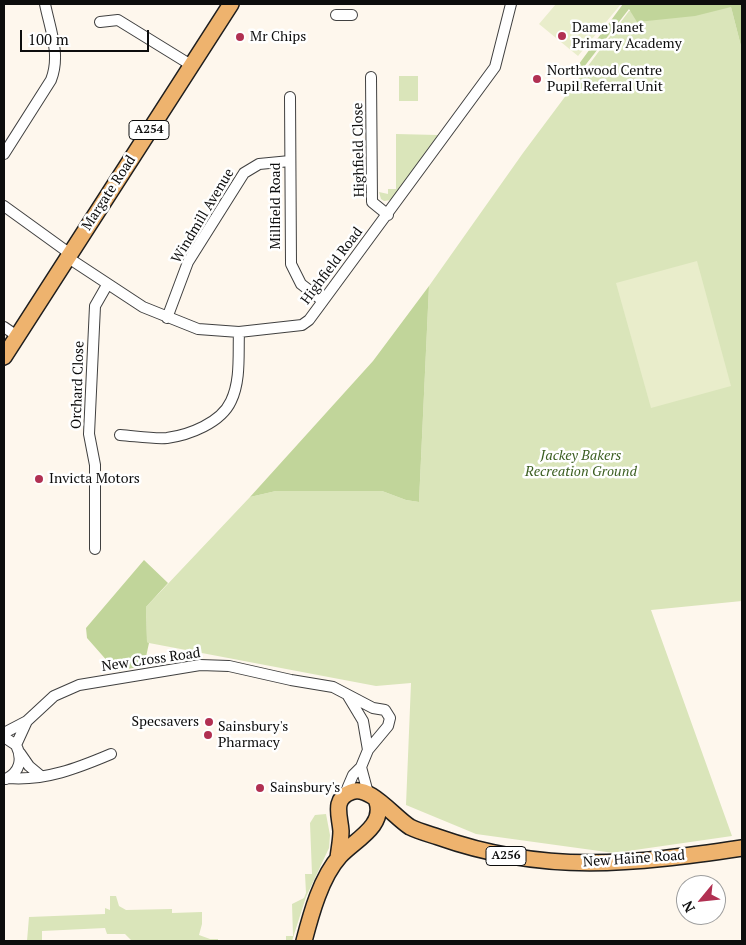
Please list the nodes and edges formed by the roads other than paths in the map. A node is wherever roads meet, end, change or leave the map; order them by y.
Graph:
1 (45, 4) edge
2 (231, 4) edge
3 (344, 4) edge
4 (511, 4) edge
5 (344, 15) dead end
6 (100, 22) dead end
7 (191, 65) junction
8 (371, 78) dead end
9 (291, 97) dead end
10 (4, 154) edge
11 (290, 161) junction
12 (5, 210) edge
13 (388, 215) junction
14 (68, 255) junction
15 (106, 285) junction
16 (323, 301) junction
17 (167, 318) junction
18 (4, 327) edge
19 (239, 332) junction
20 (17, 336) junction
21 (4, 357) edge
22 (120, 435) dead end
23 (95, 549) dead end
24 (348, 696) junction
25 (373, 708) junction
26 (27, 721) junction
27 (364, 723) junction
28 (382, 732) junction
29 (4, 735) edge
30 (18, 749) junction
31 (368, 750) junction
32 (111, 754) dead end
33 (361, 767) junction
34 (41, 776) junction
35 (6, 779) edge
36 (344, 796) junction
37 (373, 797) junction
38 (338, 815) junction
39 (410, 827) junction
40 (371, 828) junction
41 (742, 848) edge
42 (338, 858) junction
43 (304, 941) edge

1 - 10 street
2 - 7 main road, Margate Road / A254
3 - 5 street
4 - 13 street, Highfield Road
6 - 7 street
7 - 14 main road, Margate Road / A254
8 - 13 street, Highfield Close
9 - 11 street, Millfield Road
11 - 16 street, Millfield Road
11 - 17 street, Windmill Avenue
12 - 14 street, Highfield Road
13 - 16 street, Highfield Road
14 - 15 street, Highfield Road
14 - 20 main road, Margate Road / A254
15 - 17 street, Highfield Road
15 - 23 street, Orchard Close
16 - 19 street, Highfield Road
17 - 19 street, Highfield Road
18 - 20 street
19 - 22 street
20 - 21 main road, Margate Road / A254
24 - 25 street, New Cross Road
24 - 26 street, New Cross Road
24 - 27 street
25 - 27 street
25 - 28 street, New Cross Road
26 - 29 street, New Cross Road
26 - 30 street, New Cross Road
27 - 28 street
27 - 31 street
28 - 31 street
29 - 30 street, New Cross Road
30 - 34 street
30 - 35 street, New Cross Road
31 - 33 street
32 - 34 street
33 - 36 street
33 - 37 street
34 - 35 street
36 - 37 main road
36 - 38 main road
37 - 39 main road, New Haine Road / A256
37 - 40 main road
38 - 40 main road, New Haine Road / A256
38 - 42 main road
39 - 40 main road, New Haine Road / A256
39 - 41 main road, New Haine Road / A256
40 - 42 main road
42 - 43 main road

